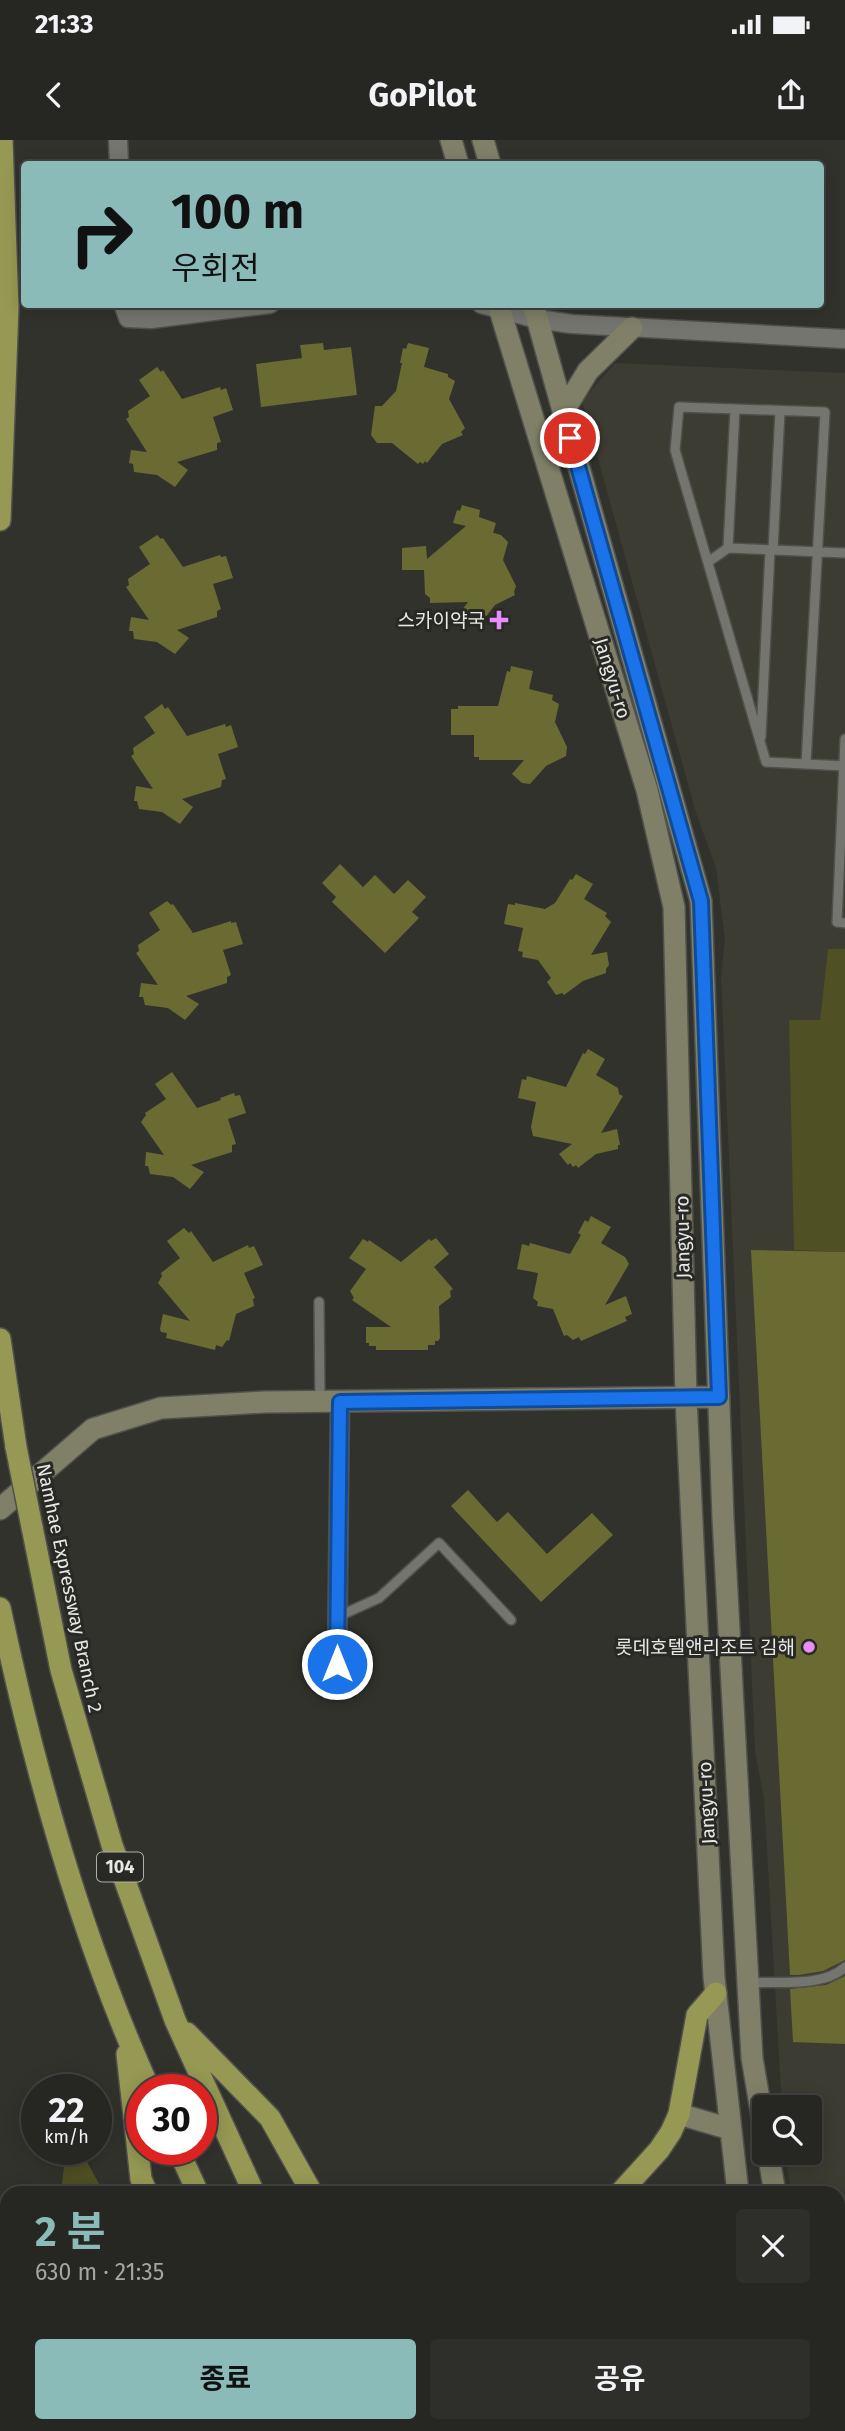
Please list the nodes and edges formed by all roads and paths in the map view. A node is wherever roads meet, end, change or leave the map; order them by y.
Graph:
1 (2, 140) edge
2 (118, 140) edge
3 (451, 140) edge
4 (483, 140) edge
5 (118, 161) edge
6 (457, 161) edge
7 (489, 161) edge
8 (124, 308) edge
9 (238, 308) edge
10 (494, 308) edge
11 (507, 308) edge
12 (535, 312) edge
13 (632, 328) junction
14 (845, 339) edge
15 (735, 409) junction
16 (780, 411) junction
17 (563, 412) junction
18 (0, 520) edge
19 (728, 548) junction
20 (772, 550) junction
21 (817, 552) junction
22 (845, 553) edge
23 (708, 562) junction
24 (845, 739) edge
25 (761, 745) junction
26 (806, 764) junction
27 (844, 766) edge
28 (845, 923) edge
29 (319, 1302) dead end
30 (0, 1339) edge
31 (719, 1397) junction
32 (686, 1398) junction
33 (330, 1402) junction
34 (0, 1509) edge
35 (0, 1608) edge
36 (337, 1617) junction
37 (510, 1620) dead end
38 (337, 1664) dead end
39 (845, 1967) edge
40 (748, 1983) junction
41 (716, 1993) junction
42 (175, 2020) junction
43 (125, 2034) junction
44 (143, 2074) edge
45 (758, 2095) edge
46 (679, 2114) junction
47 (730, 2129) junction
48 (185, 2165) edge
49 (770, 2165) edge
50 (144, 2186) edge
51 (195, 2186) edge
52 (251, 2186) edge
53 (308, 2186) edge
54 (626, 2186) edge
55 (737, 2186) edge
56 (774, 2186) edge

1 - 18 highway
2 - 5 street
3 - 6 main road
4 - 7 main road
8 - 9 street
10 - 32 main road, Jangyu-ro
11 - 12 street
12 - 13 street
12 - 17 main road, Jangyu-ro
13 - 14 street
13 - 17 main road
15 - 16 lane
15 - 19 lane
15 - 23 lane
16 - 20 lane
16 - 21 lane
17 - 31 main road, Jangyu-ro
19 - 20 lane
19 - 23 lane
20 - 21 lane
20 - 25 lane
21 - 22 lane
21 - 26 lane
23 - 25 lane
24 - 27 lane
25 - 26 lane
26 - 27 lane
27 - 28 lane
29 - 33 lane
30 - 42 highway, Namhae Expressway Branch 2 / 104, bridge
31 - 32 main road
31 - 40 main road, Jangyu-ro
32 - 33 main road
32 - 41 main road, Jangyu-ro
33 - 34 main road
33 - 36 street
35 - 43 highway, 104
36 - 37 lane
36 - 38 street
39 - 40 lane
40 - 45 main road, Jangyu-ro
41 - 46 highway
41 - 47 main road, Jangyu-ro
42 - 52 highway, Namhae Expressway Branch 2 / 104
42 - 53 highway
43 - 44 highway, 104
43 - 50 highway
46 - 47 main road
46 - 54 highway
47 - 55 main road, Jangyu-ro
48 - 51 highway
49 - 56 main road

